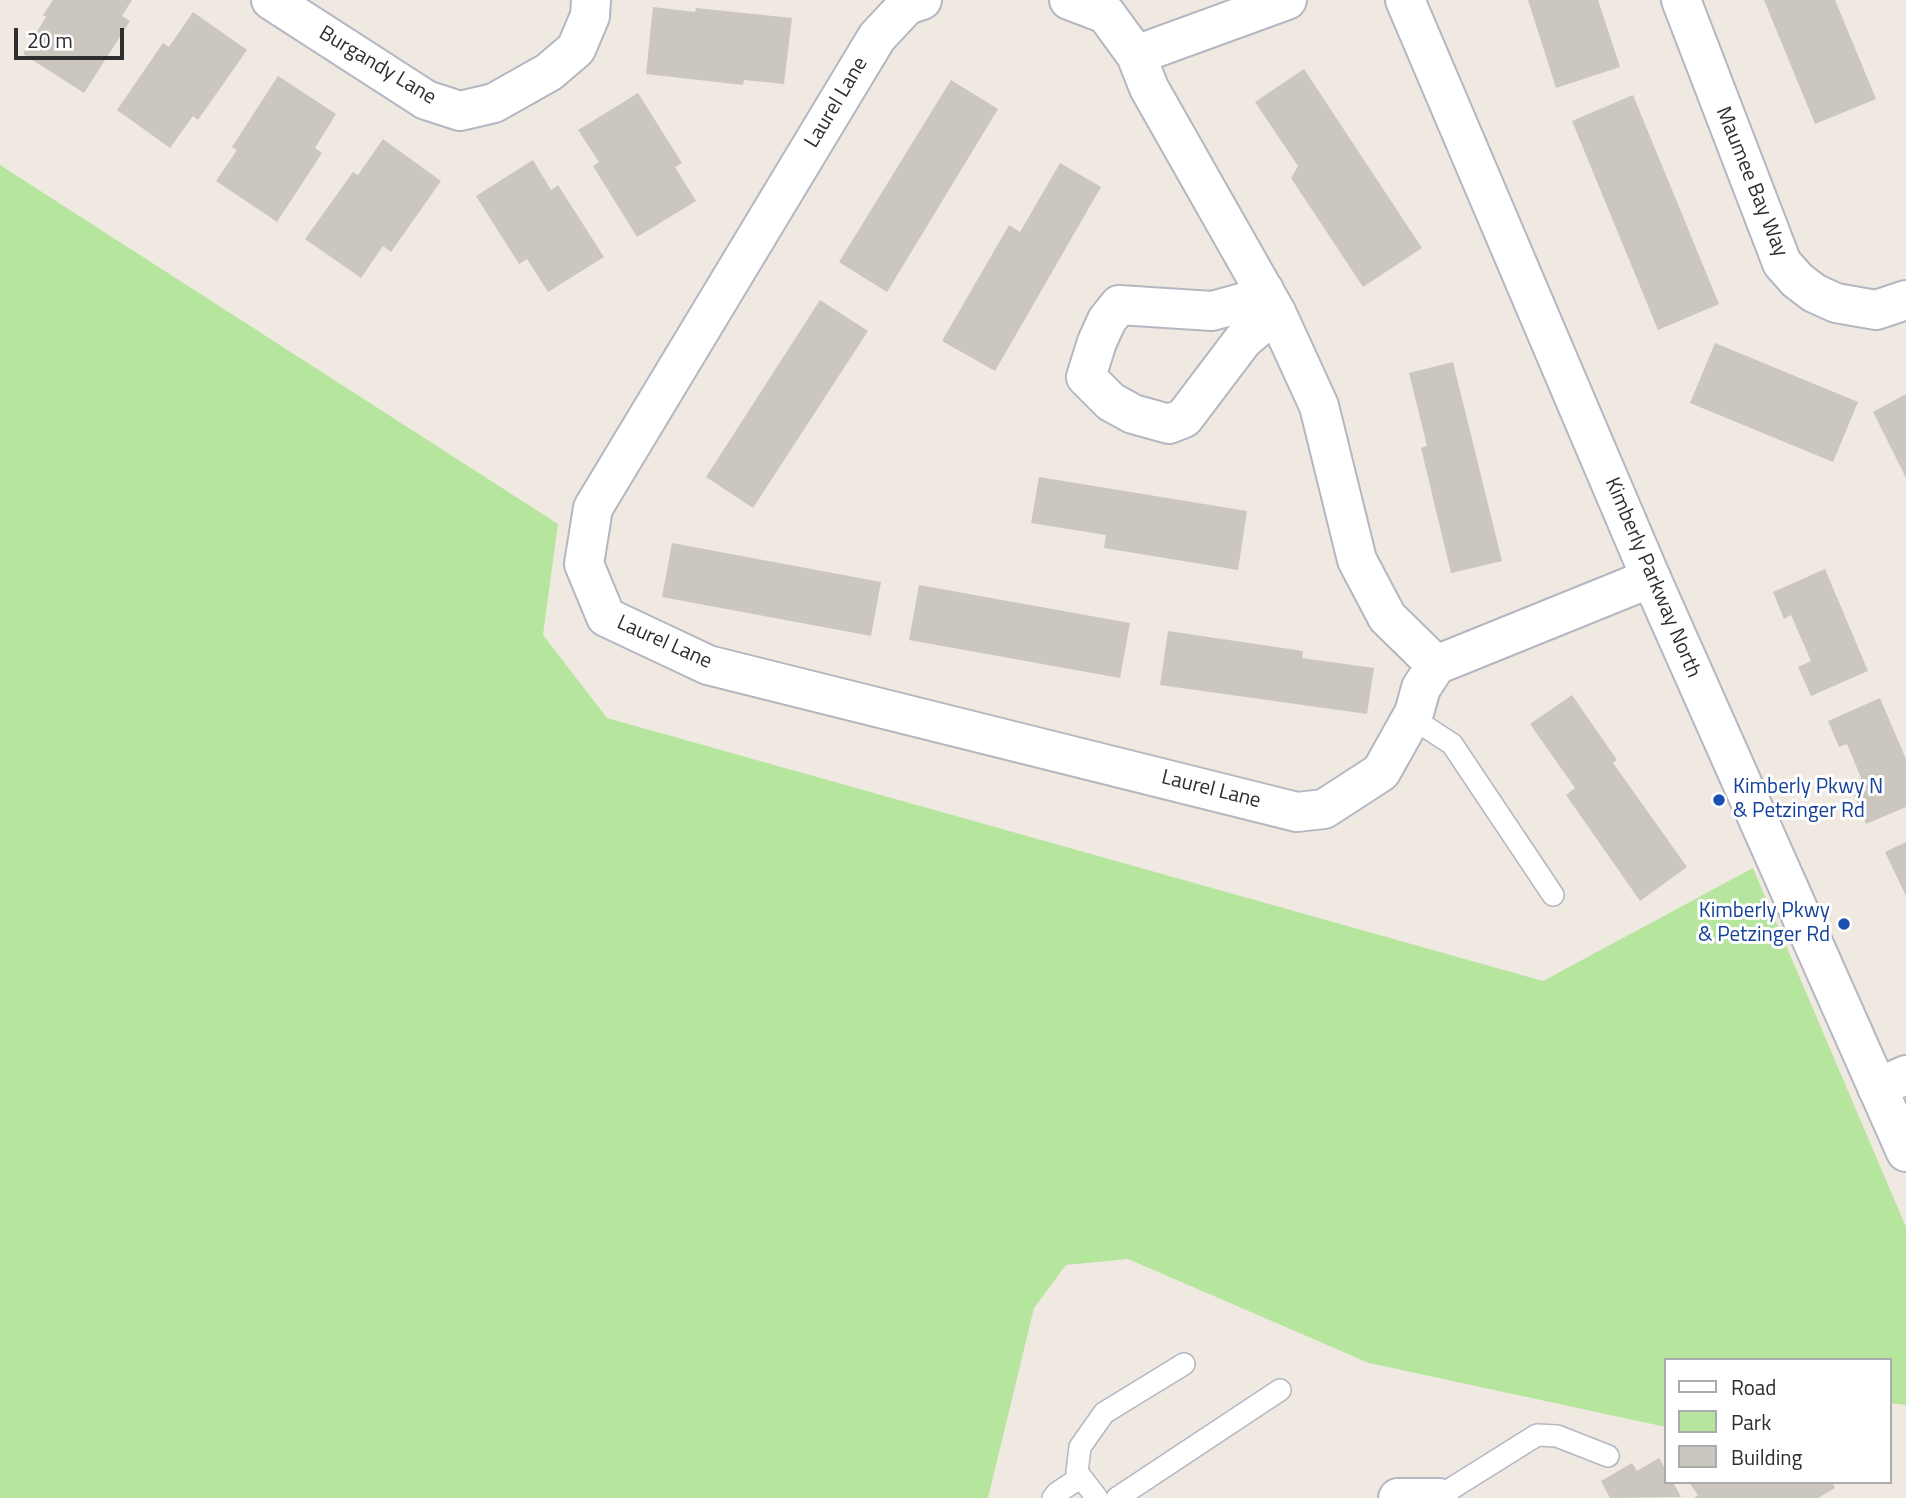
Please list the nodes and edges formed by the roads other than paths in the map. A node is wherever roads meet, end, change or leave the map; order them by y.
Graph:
1 (591, 0) edge
2 (922, 0) edge
3 (1069, 0) edge
4 (1287, 0) edge
5 (1405, 0) edge
6 (1681, 0) edge
7 (283, 2) edge
8 (1107, 7) edge
9 (1136, 55) junction
10 (1270, 301) junction
11 (1891, 305) edge
12 (1651, 578) junction
13 (1436, 665) junction
14 (1412, 718) junction
15 (1553, 895) dead end
16 (1891, 1081) edge
17 (1906, 1152) edge
18 (1184, 1364) dead end
19 (1280, 1391) dead end
20 (1608, 1456) dead end
21 (1081, 1477) junction
22 (1053, 1498) edge
23 (1097, 1498) edge
24 (1116, 1498) edge
25 (1398, 1498) edge
26 (1438, 1498) edge

1 - 7 street, Burgandy Lane
2 - 14 street, Laurel Lane
3 - 8 street
4 - 9 street
5 - 12 street, Kimberly Parkway North
6 - 11 street, Maumee Bay Way
8 - 9 street
9 - 10 street
10 - 10 street
10 - 13 street
12 - 13 street
12 - 16 street, Kimberly Parkway North
13 - 14 street, Laurel Lane
14 - 15 lane
16 - 17 street, Kimberly Parkway North
18 - 21 lane
19 - 24 lane
20 - 26 lane
21 - 22 lane
21 - 23 lane
25 - 26 street

